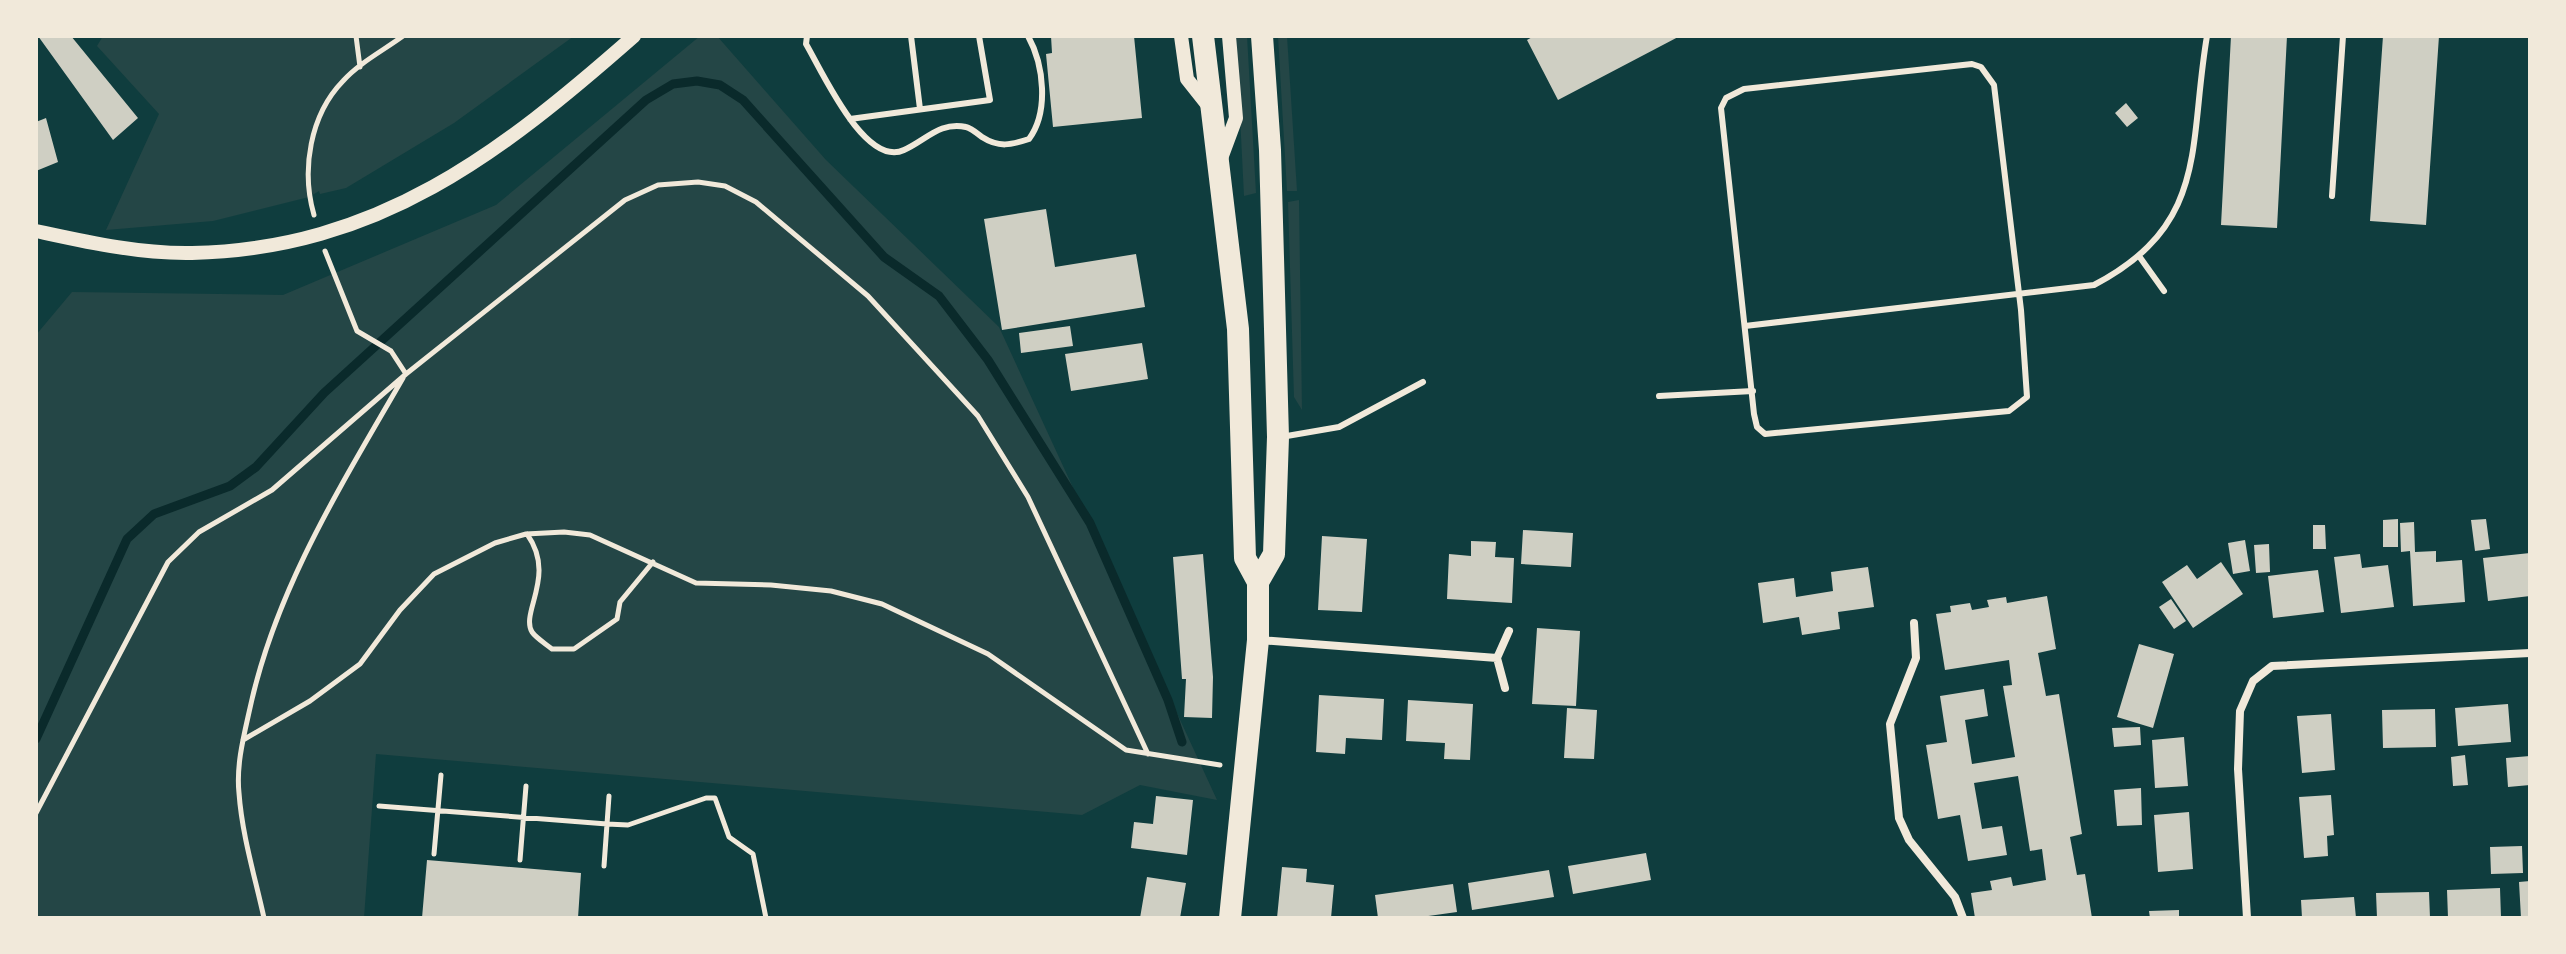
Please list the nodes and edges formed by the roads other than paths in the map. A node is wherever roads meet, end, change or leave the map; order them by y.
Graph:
1 (634, 36) edge
2 (807, 36) edge
3 (911, 36) edge
4 (979, 36) edge
5 (1028, 36) edge
6 (1181, 36) edge
7 (1203, 36) edge
8 (1229, 36) edge
9 (1262, 36) edge
10 (2207, 36) edge
11 (2343, 36) edge
12 (920, 109) junction
13 (1213, 111) junction
14 (850, 119) junction
15 (1220, 161) junction
16 (2332, 196) dead end
17 (36, 231) edge
18 (2139, 256) junction
19 (2164, 291) dead end
20 (2019, 293) junction
21 (1745, 326) junction
22 (1423, 382) dead end
23 (1753, 391) junction
24 (1659, 396) dead end
25 (1278, 437) junction
26 (1258, 582) junction
27 (1914, 623) dead end
28 (1509, 631) dead end
29 (1258, 640) junction
30 (2530, 653) edge
31 (1497, 658) junction
32 (1505, 688) dead end
33 (1230, 918) edge
34 (1963, 918) edge
35 (2247, 918) edge

1 - 17 street
2 - 14 lane
3 - 12 lane
4 - 12 lane
5 - 14 lane
6 - 13 street
7 - 13 highway
8 - 15 street
9 - 25 highway
10 - 18 lane
11 - 16 lane
12 - 14 lane
13 - 15 highway
15 - 26 highway
18 - 19 lane
18 - 20 lane
20 - 21 lane
20 - 21 lane
20 - 23 lane
21 - 23 lane
22 - 25 lane
23 - 24 lane
25 - 26 highway
26 - 29 highway
27 - 34 street
28 - 31 street
29 - 31 street
29 - 33 highway
30 - 35 street
31 - 32 street

